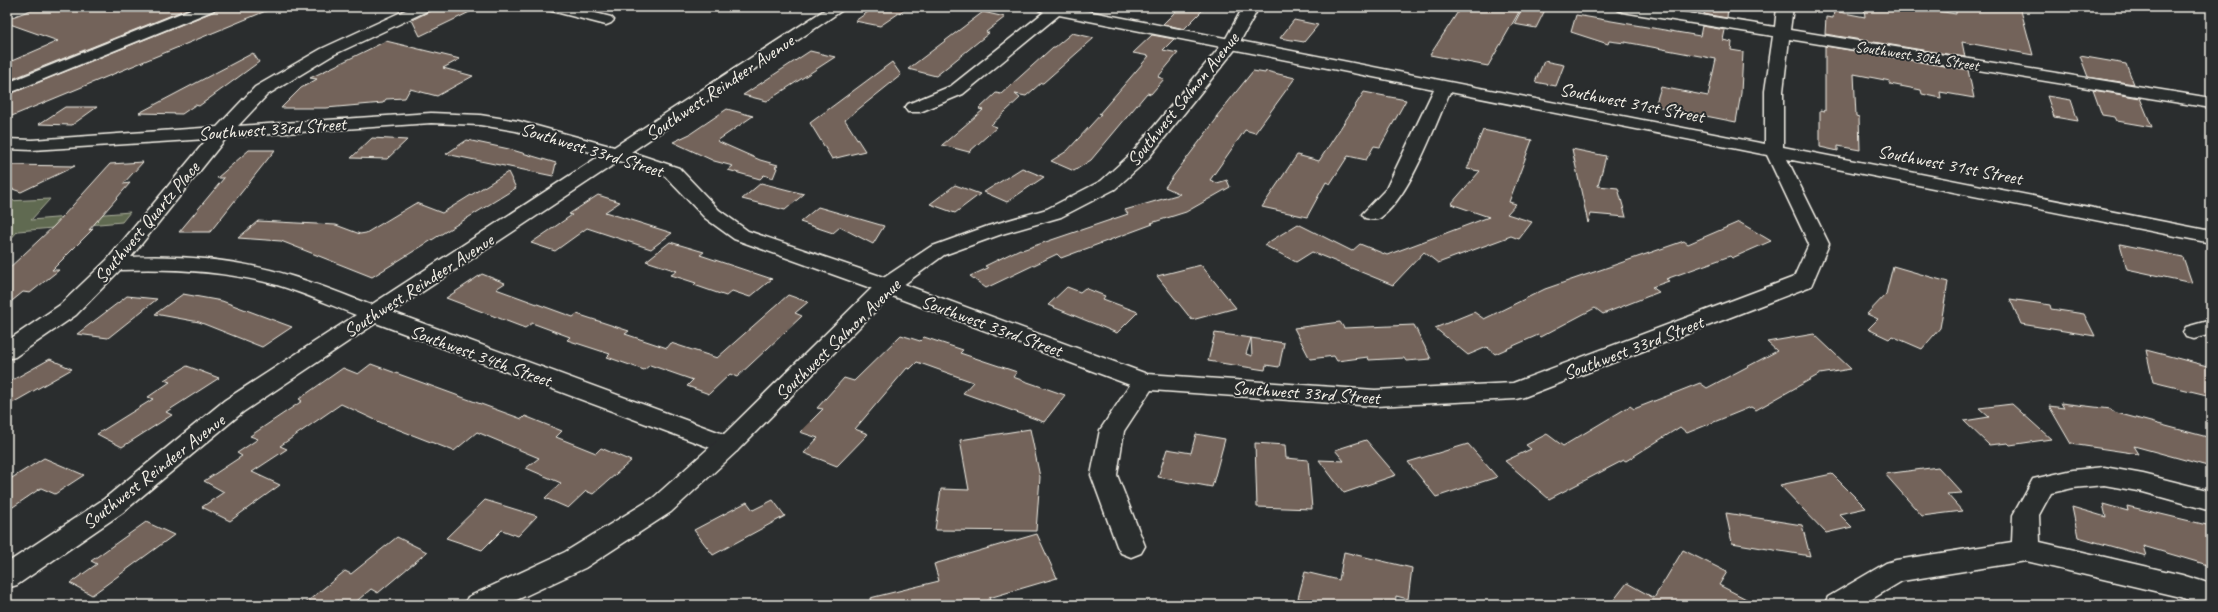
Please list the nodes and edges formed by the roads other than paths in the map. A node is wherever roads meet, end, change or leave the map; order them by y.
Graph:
1 (209, 7) edge
2 (424, 7) edge
3 (553, 7) edge
4 (839, 7) edge
5 (1251, 7) edge
6 (1623, 7) edge
7 (1785, 7) edge
8 (1050, 8) edge
9 (606, 20) dead end
10 (1782, 32) junction
11 (1231, 44) junction
12 (1444, 86) junction
13 (7, 89) edge
14 (2211, 104) edge
15 (914, 108) dead end
16 (222, 132) junction
17 (7, 144) edge
18 (1774, 151) junction
19 (618, 154) junction
20 (1372, 214) dead end
21 (2211, 237) edge
22 (114, 264) junction
23 (887, 286) junction
24 (372, 315) junction
25 (7, 352) edge
26 (1144, 382) junction
27 (728, 445) junction
28 (2211, 501) edge
29 (1131, 546) dead end
30 (2026, 550) junction
31 (7, 577) edge
32 (2211, 596) edge
33 (478, 605) edge
34 (1838, 605) edge

1 - 13 street
2 - 16 street, Southwest Quartz Place
3 - 9 street
4 - 19 street, Southwest Reindeer Avenue
5 - 11 street, Southwest Salmon Avenue
6 - 10 street, Southwest 30th Street
7 - 10 street
8 - 11 street, Southwest 31st Street
8 - 15 street
10 - 14 street, Southwest 30th Street
10 - 18 street
11 - 12 street, Southwest 31st Street
11 - 23 street, Southwest Salmon Avenue
12 - 18 street, Southwest 31st Street
12 - 20 street
16 - 17 street, Southwest 33rd Street
16 - 19 street, Southwest 33rd Street
16 - 22 street, Southwest Quartz Place
18 - 21 street, Southwest 31st Street
18 - 26 street, Southwest 33rd Street
19 - 23 street, Southwest 33rd Street
19 - 24 street, Southwest Reindeer Avenue
22 - 24 street, Southwest 34th Street
22 - 25 street, Southwest Quartz Place
23 - 26 street, Southwest 33rd Street
23 - 27 street, Southwest Salmon Avenue
24 - 27 street, Southwest 34th Street
24 - 31 street, Southwest Reindeer Avenue
26 - 29 street
27 - 33 street, Southwest Salmon Avenue
28 - 30 street
30 - 32 street
30 - 34 street

